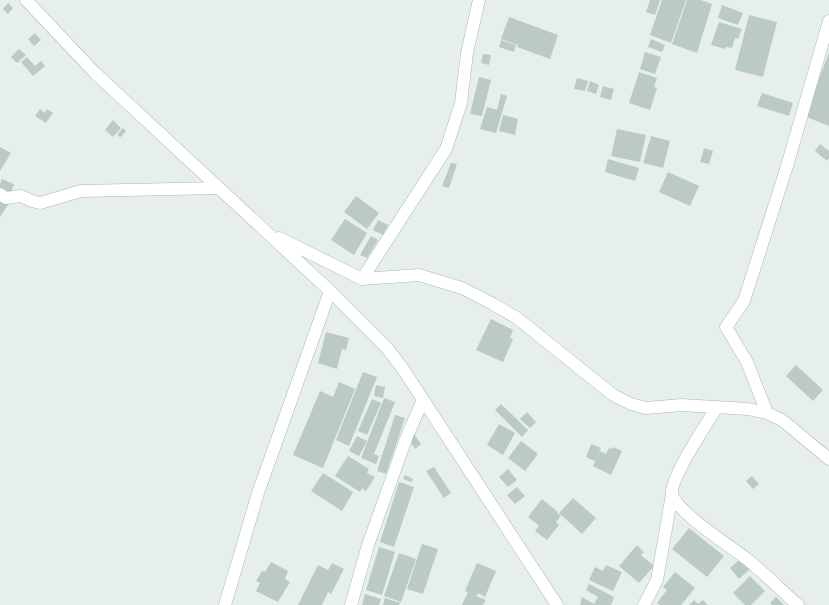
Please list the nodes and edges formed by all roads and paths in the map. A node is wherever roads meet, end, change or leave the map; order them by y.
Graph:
1 (26, 0) edge
2 (479, 0) edge
3 (829, 21) edge
4 (219, 188) junction
5 (0, 194) edge
6 (267, 232) junction
7 (362, 279) junction
8 (330, 291) junction
9 (423, 400) junction
10 (717, 407) junction
11 (767, 413) junction
12 (829, 458) edge
13 (672, 494) junction
14 (225, 605) edge
15 (351, 605) edge
16 (556, 605) edge
17 (644, 605) edge
18 (798, 605) edge

1 - 4 street
2 - 7 street
3 - 11 street
4 - 5 street
4 - 6 street
6 - 7 street
6 - 8 street
7 - 10 street
8 - 9 street
8 - 14 street
9 - 15 street
9 - 16 street
10 - 11 street
10 - 13 street
11 - 12 street
13 - 17 street
13 - 18 street

